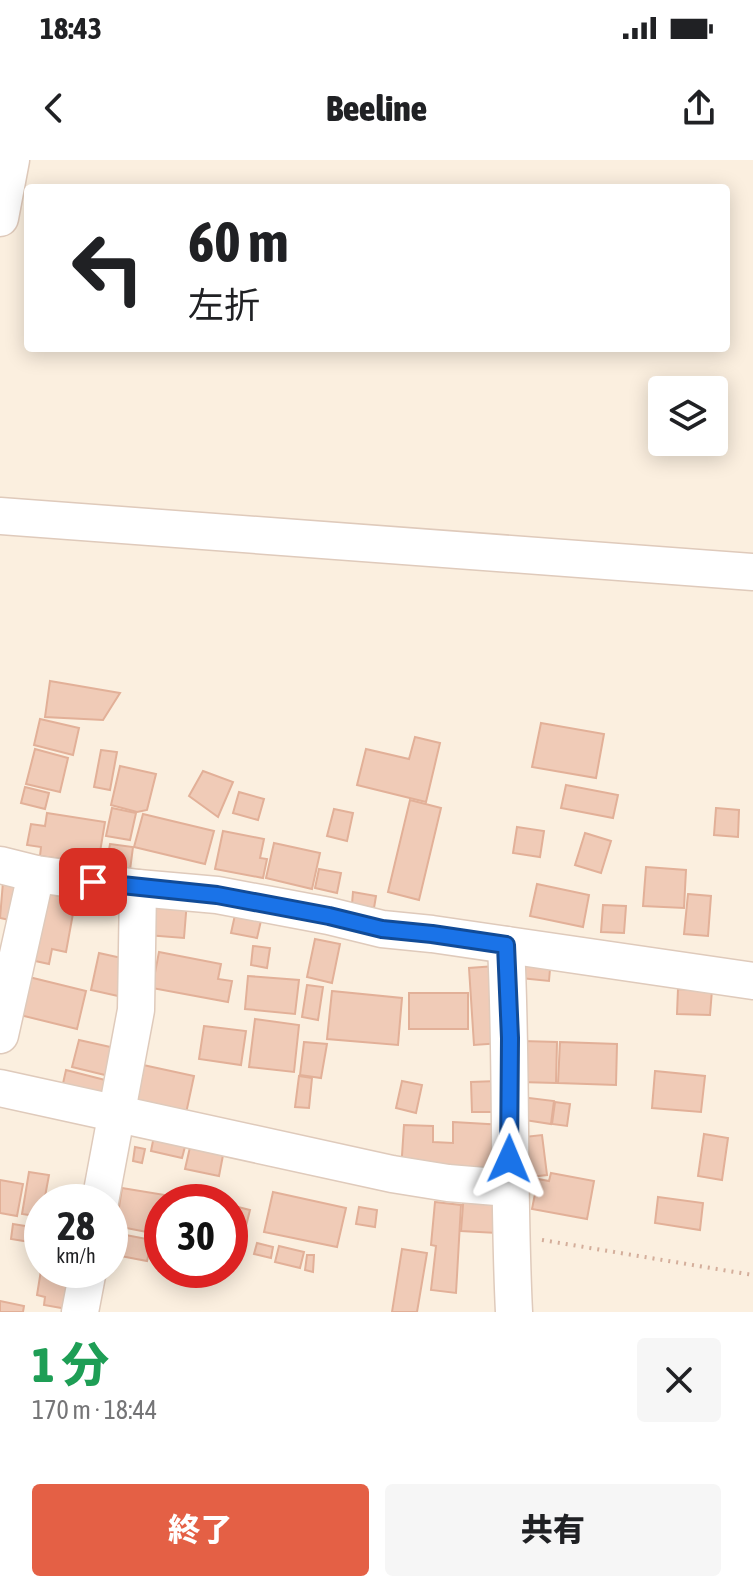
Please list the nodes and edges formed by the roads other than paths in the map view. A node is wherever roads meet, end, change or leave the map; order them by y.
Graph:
1 (11, 160) edge
2 (0, 218) edge
3 (0, 516) edge
4 (753, 572) edge
5 (0, 865) edge
6 (36, 874) junction
7 (138, 888) junction
8 (506, 945) junction
9 (753, 981) edge
10 (0, 1035) edge
11 (0, 1088) edge
12 (116, 1112) junction
13 (103, 1184) edge
14 (509, 1188) junction
15 (85, 1288) edge
16 (80, 1312) edge
17 (514, 1312) edge

1 - 2 street
3 - 4 street
5 - 6 street
6 - 7 street
6 - 10 street
7 - 8 street
7 - 12 street
8 - 9 street
8 - 14 street
11 - 12 street
12 - 13 street
12 - 14 street
14 - 17 street
15 - 16 street

